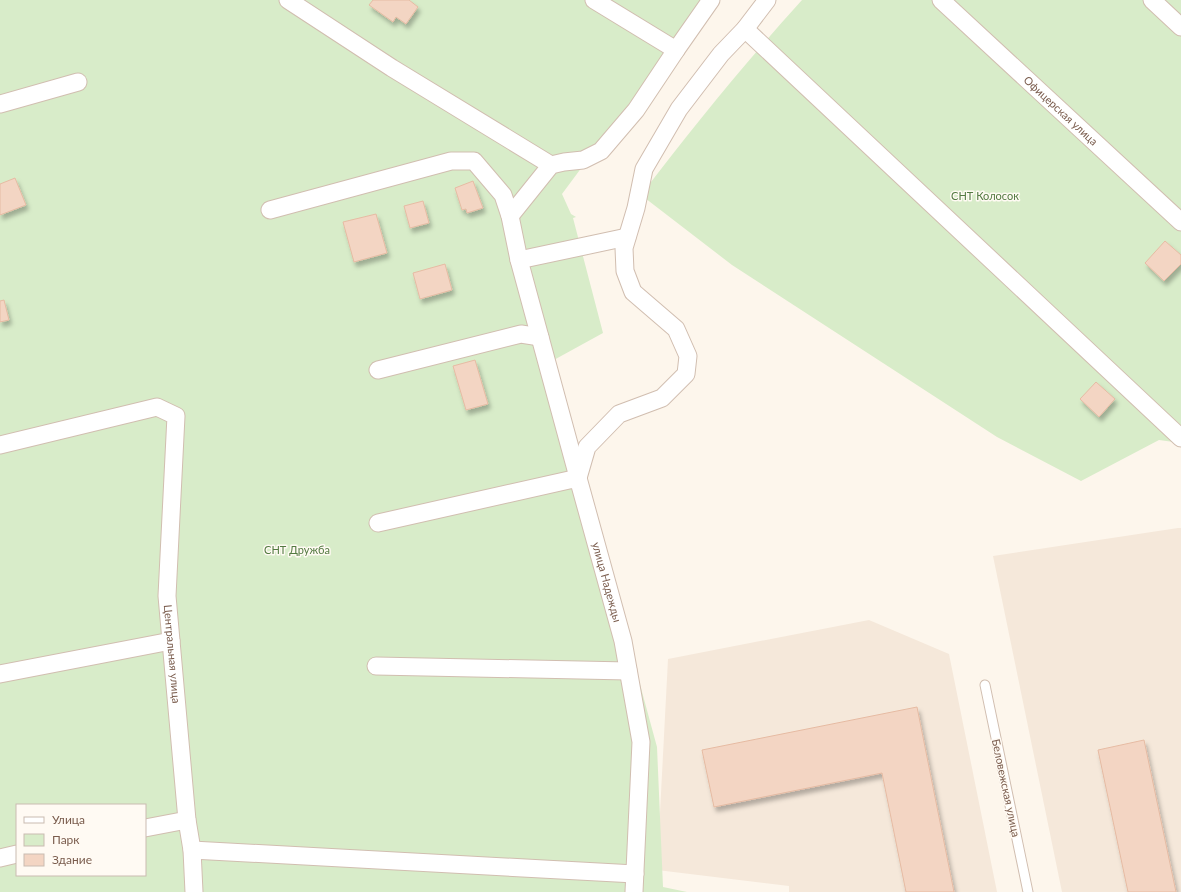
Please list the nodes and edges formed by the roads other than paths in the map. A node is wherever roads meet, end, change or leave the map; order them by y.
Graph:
1 (288, 0) edge
2 (594, 0) edge
3 (711, 0) edge
4 (767, 0) edge
5 (941, 0) edge
6 (1152, 0) edge
7 (1181, 27) edge
8 (745, 30) junction
9 (676, 50) junction
10 (78, 82) dead end
11 (0, 104) edge
12 (552, 165) junction
13 (270, 210) dead end
14 (510, 216) junction
15 (1181, 222) edge
16 (627, 237) junction
17 (519, 260) junction
18 (540, 337) junction
19 (378, 370) dead end
20 (1181, 438) edge
21 (0, 445) edge
22 (578, 478) junction
23 (378, 523) dead end
24 (171, 641) junction
25 (376, 666) dead end
26 (628, 671) junction
27 (0, 674) edge
28 (985, 685) dead end
29 (187, 820) junction
30 (146, 828) edge
31 (192, 850) junction
32 (16, 854) edge
33 (0, 858) edge
34 (634, 874) junction
35 (194, 892) edge
36 (634, 892) edge
37 (1028, 892) edge

1 - 12 street
2 - 9 street
3 - 9 street
4 - 8 street
5 - 15 street, Офицерская улица
6 - 7 street
8 - 16 street
8 - 20 street
9 - 12 street
10 - 11 street
12 - 14 street
13 - 14 street, улица Надежды
14 - 17 street, улица Надежды
16 - 17 street
16 - 22 street
17 - 18 street, улица Надежды
18 - 19 street
18 - 22 street, улица Надежды
21 - 24 street, Центральная улица
22 - 23 street
22 - 26 street, улица Надежды
24 - 27 street
24 - 29 street, Центральная улица
25 - 26 street
26 - 34 street, улица Надежды
28 - 37 lane, Беловежская улица
29 - 30 street
29 - 31 street, Центральная улица
31 - 34 street
31 - 35 street, Центральная улица
32 - 33 street
34 - 36 street, улица Надежды

